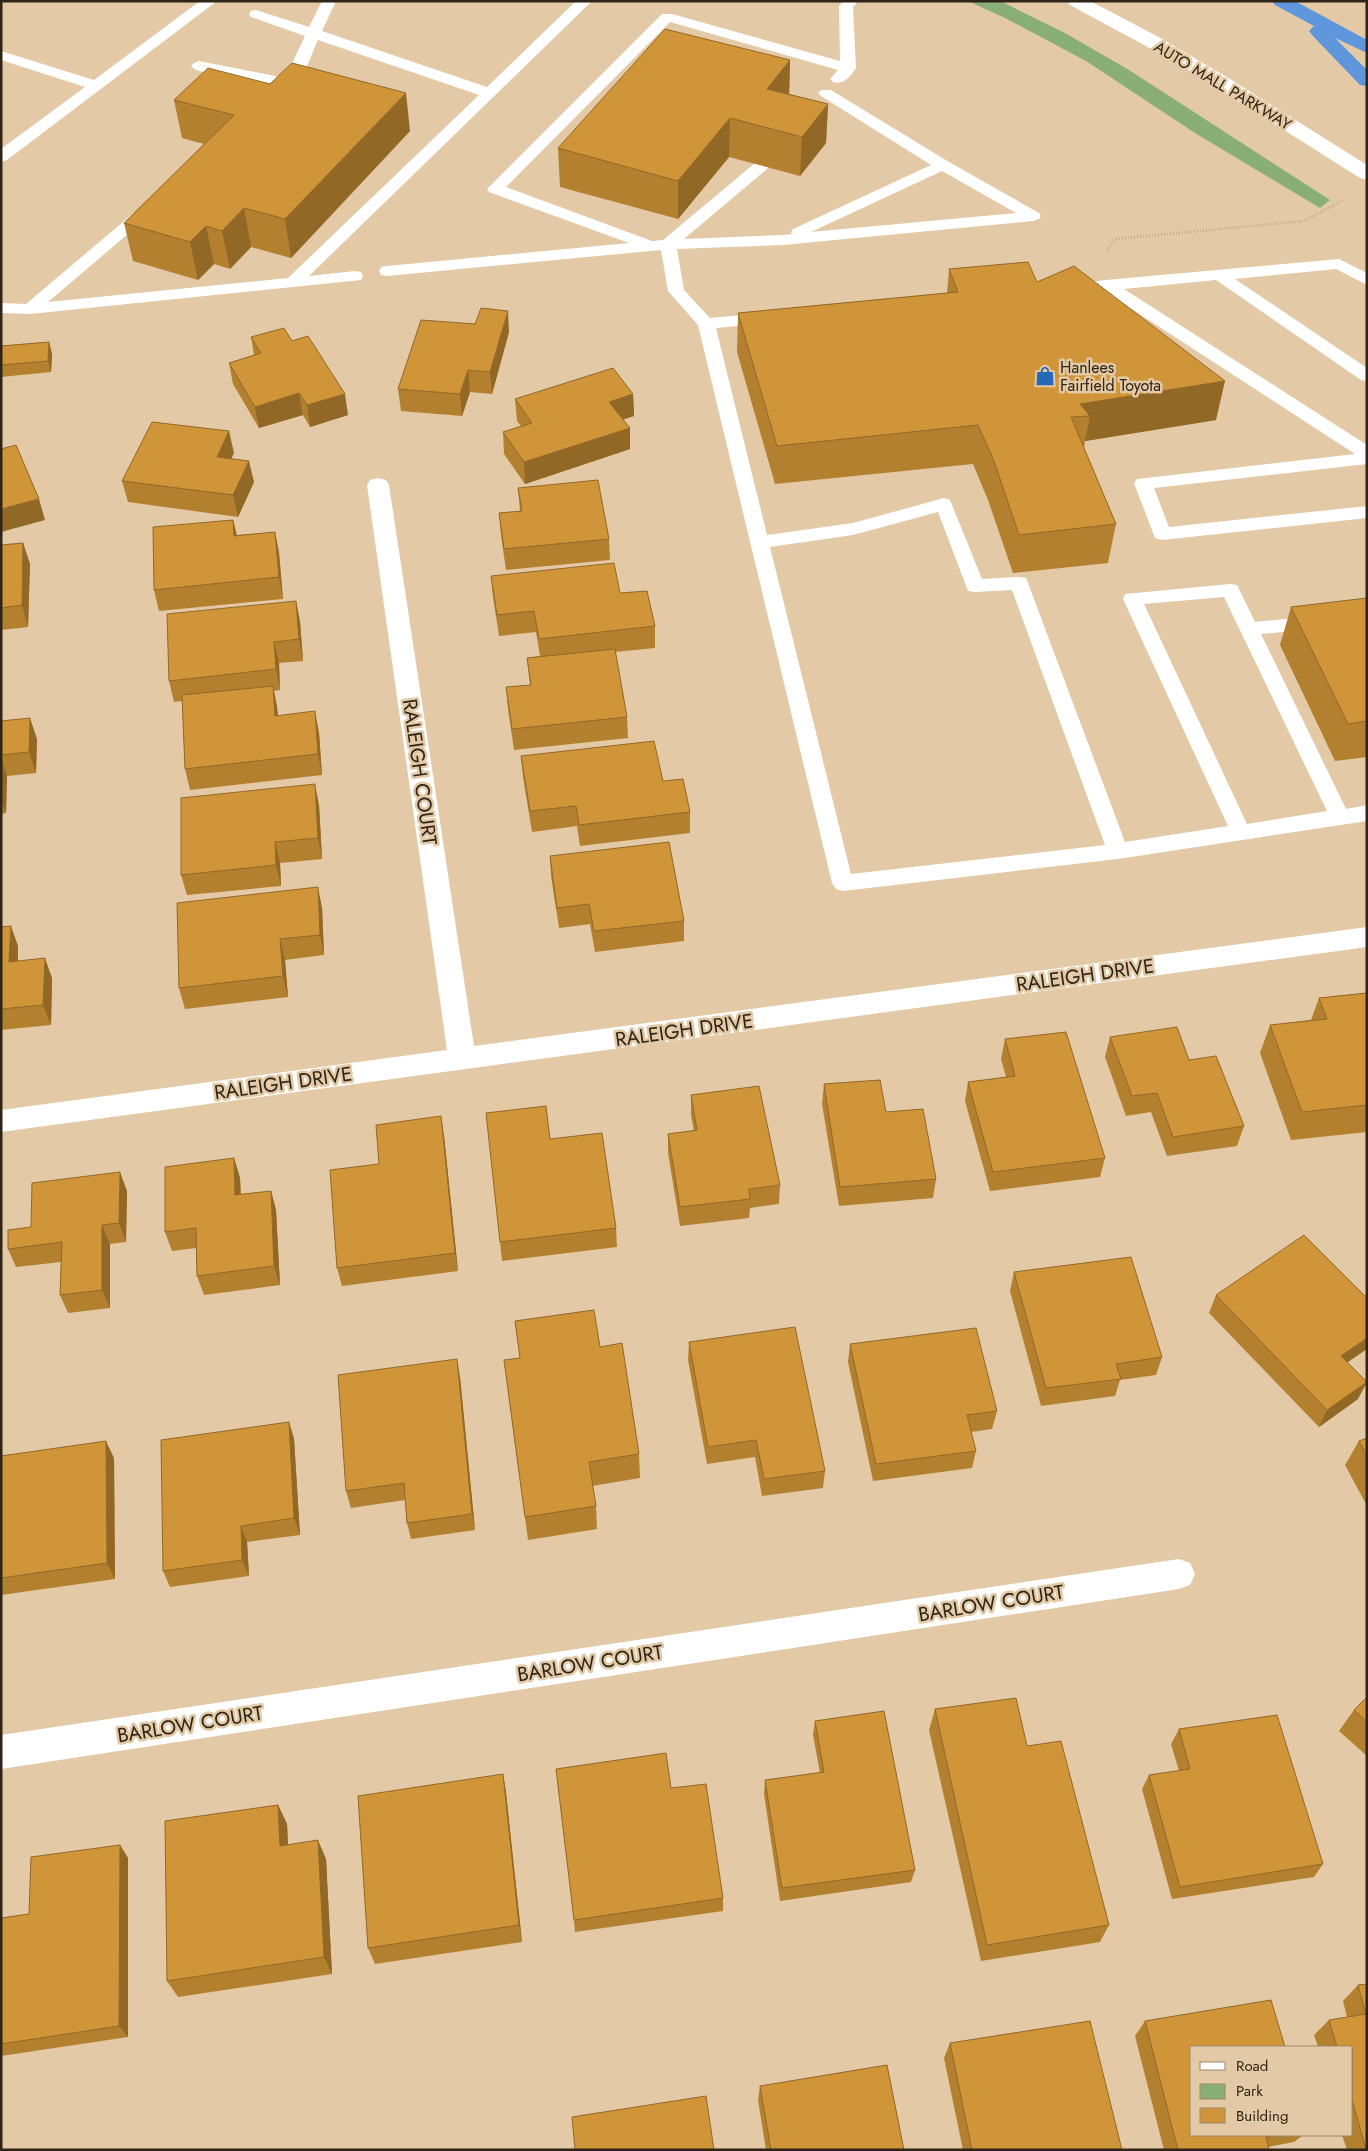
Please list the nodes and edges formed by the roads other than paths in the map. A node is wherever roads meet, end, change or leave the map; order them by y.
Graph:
1 (210, 1) edge
2 (329, 1) edge
3 (585, 1) edge
4 (831, 1) edge
5 (1076, 1) edge
6 (1282, 1) edge
7 (848, 3) edge
8 (1300, 12) junction
9 (256, 14) dead end
10 (313, 34) junction
11 (1367, 48) edge
12 (1, 55) edge
13 (198, 66) dead end
14 (848, 68) junction
15 (1367, 80) edge
16 (290, 83) junction
17 (96, 86) junction
18 (489, 93) junction
19 (269, 103) edge
20 (1, 156) edge
21 (943, 165) junction
22 (761, 166) edge
23 (1367, 174) edge
24 (159, 200) edge
25 (783, 240) junction
26 (660, 245) junction
27 (387, 271) dead end
28 (1219, 275) junction
29 (355, 276) dead end
30 (1367, 280) edge
31 (293, 282) junction
32 (1106, 285) junction
33 (1049, 291) edge
34 (1, 308) edge
35 (30, 309) junction
36 (785, 316) edge
37 (706, 324) junction
38 (1367, 376) edge
39 (1367, 453) edge
40 (1367, 458) edge
41 (378, 484) dead end
42 (1367, 512) edge
43 (760, 542) junction
44 (1367, 617) edge
45 (1249, 629) junction
46 (1367, 813) edge
47 (1340, 817) junction
48 (1241, 832) junction
49 (1118, 851) junction
50 (1367, 937) edge
51 (462, 1060) junction
52 (1, 1121) edge
53 (1179, 1574) dead end
54 (1, 1752) edge

1 - 17 lane
2 - 10 lane
3 - 18 lane
4 - 7 lane
5 - 23 street, AUTO MALL PARKWAY
6 - 8 highway
7 - 14 lane
8 - 11 highway
8 - 15 highway
9 - 10 lane
10 - 16 lane
10 - 18 lane
12 - 17 lane
13 - 16 lane
14 - 21 lane
14 - 26 lane
16 - 19 lane
17 - 20 lane
18 - 31 lane
21 - 25 lane
21 - 25 lane
22 - 26 lane
24 - 35 lane
25 - 26 lane
26 - 27 lane
26 - 37 lane
28 - 30 lane
28 - 32 lane
28 - 38 lane
29 - 31 lane
31 - 35 lane
32 - 33 lane
32 - 39 lane
34 - 35 lane
36 - 37 lane
37 - 43 lane
40 - 42 lane
41 - 51 street, RALEIGH COURT
43 - 49 lane
43 - 49 lane
44 - 45 lane
45 - 47 lane
45 - 48 lane
46 - 47 lane
47 - 48 lane
48 - 49 lane
50 - 51 street, RALEIGH DRIVE
51 - 52 street, RALEIGH DRIVE
53 - 54 street, BARLOW COURT

